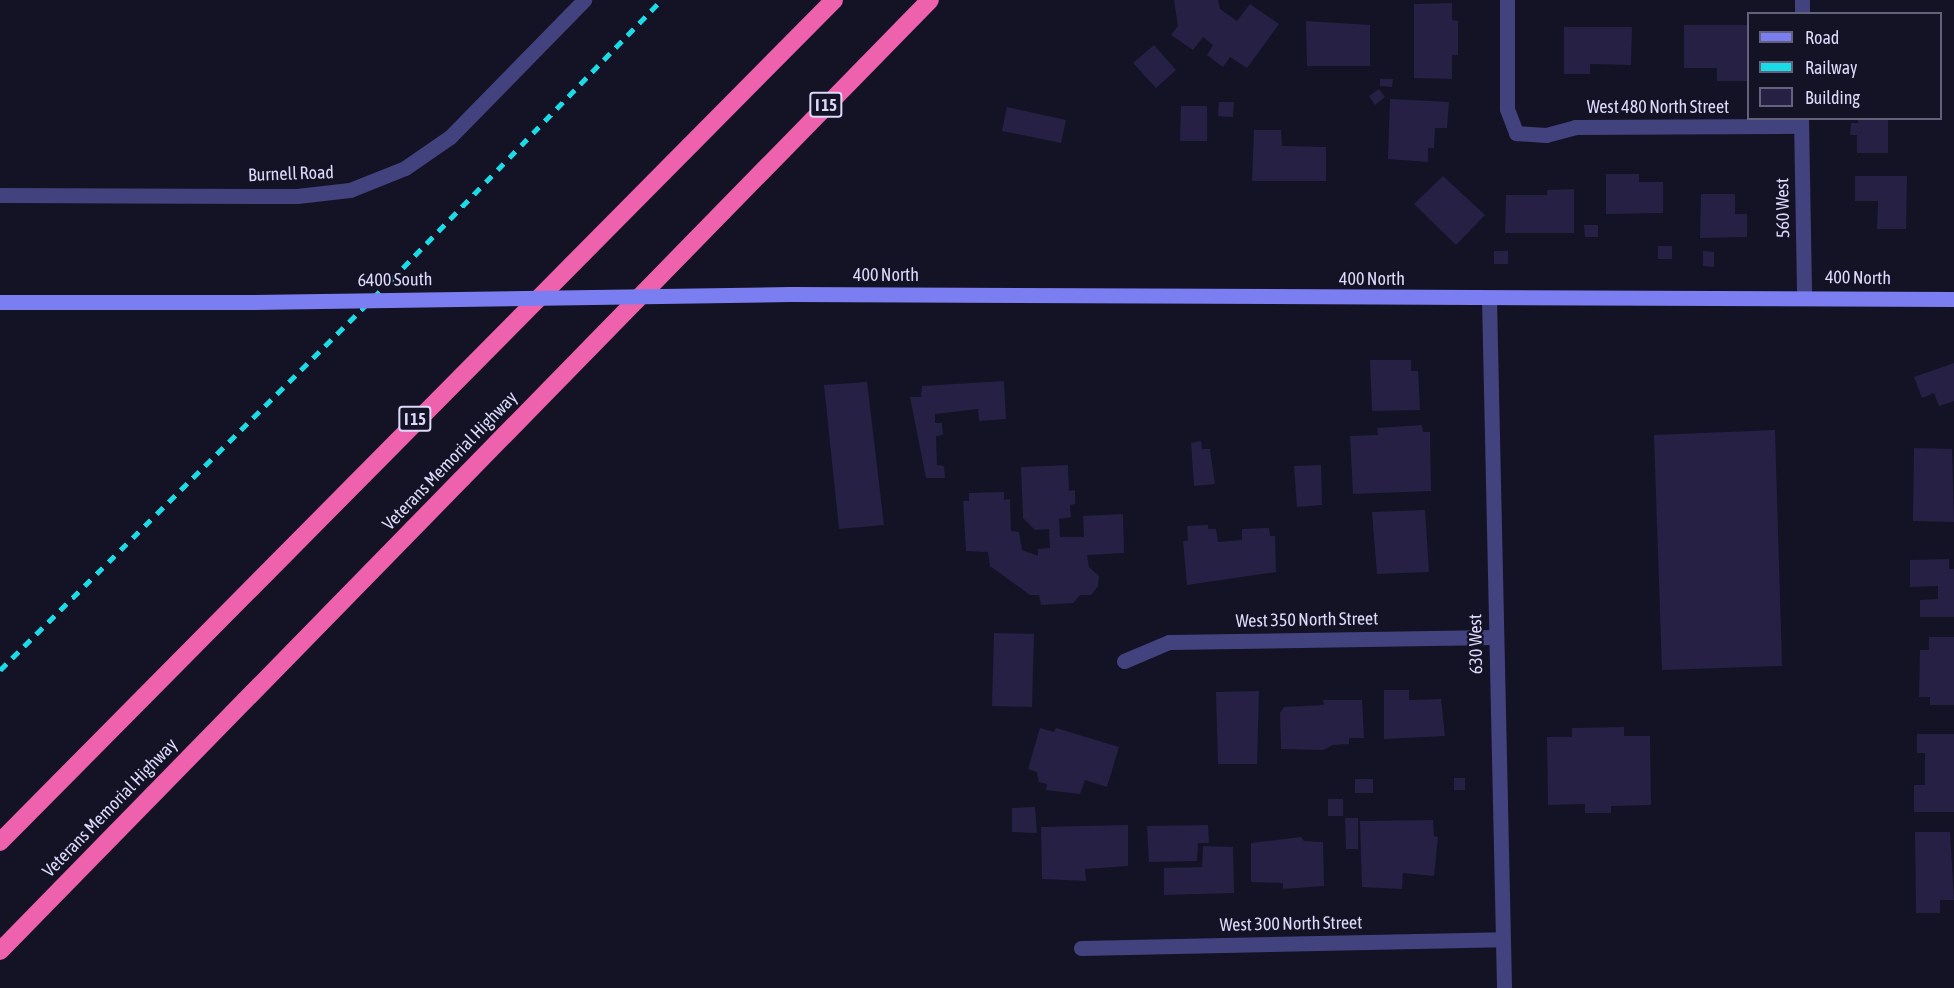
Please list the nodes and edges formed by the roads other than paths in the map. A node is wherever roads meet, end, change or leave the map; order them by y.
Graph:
1 (584, 0) edge
2 (834, 0) edge
3 (930, 0) edge
4 (1507, 0) edge
5 (1801, 122) edge
6 (0, 195) edge
7 (790, 294) joint
8 (1804, 297) junction
9 (1489, 299) junction
10 (1954, 299) edge
11 (0, 302) edge
12 (1495, 637) junction
13 (1124, 661) dead end
14 (0, 842) edge
15 (1502, 939) junction
16 (1081, 948) dead end
17 (0, 951) edge
18 (1504, 988) edge

1 - 6 street, Burnell Road
2 - 14 highway, I 15
3 - 17 highway, Veterans Memorial Highway / I 15
4 - 5 street, West 480 North Street
5 - 8 street, 560 West
7 - 9 main road, 400 North
7 - 11 main road, 6400 South, bridge
8 - 9 main road, 400 North
8 - 10 main road, 400 North
9 - 12 street, 630 West
12 - 13 street, West 350 North Street
12 - 15 street, 630 West
15 - 16 street, West 300 North Street
15 - 18 street, 630 West

